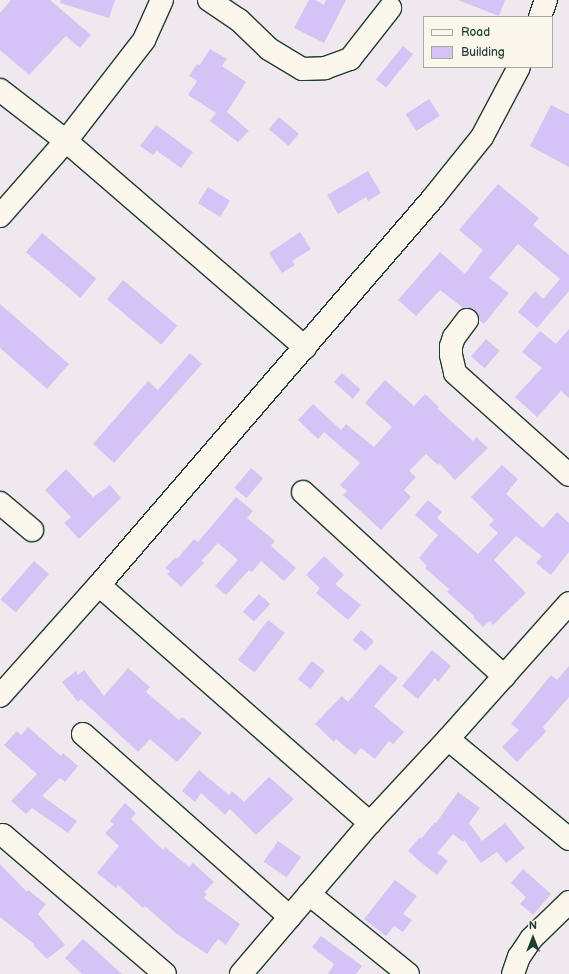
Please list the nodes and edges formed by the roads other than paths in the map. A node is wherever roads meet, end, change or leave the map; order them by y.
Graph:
1 (162, 0) edge
2 (209, 0) edge
3 (546, 0) edge
4 (390, 8) dead end
5 (540, 16) edge
6 (518, 68) edge
7 (0, 90) edge
8 (66, 141) junction
9 (0, 216) edge
10 (467, 320) dead end
11 (305, 348) junction
12 (569, 474) edge
13 (303, 492) dead end
14 (0, 503) edge
15 (32, 530) dead end
16 (99, 585) junction
17 (567, 611) edge
18 (504, 676) junction
19 (0, 696) edge
20 (82, 734) dead end
21 (448, 740) junction
22 (370, 823) junction
23 (3, 835) dead end
24 (569, 839) edge
25 (309, 894) junction
26 (569, 902) edge
27 (290, 918) junction
28 (165, 974) edge
29 (241, 974) edge
30 (408, 974) edge
31 (513, 974) edge

1 - 8 street
2 - 4 street
3 - 5 street
6 - 11 street
7 - 8 street
8 - 9 street
8 - 11 street
10 - 12 street
11 - 16 street
13 - 18 street
14 - 15 street
16 - 19 street
16 - 22 street
17 - 18 street
18 - 21 street
20 - 27 street
21 - 22 street
21 - 24 street
22 - 25 street
23 - 28 street
25 - 27 street
25 - 30 street
26 - 31 street
27 - 29 street

